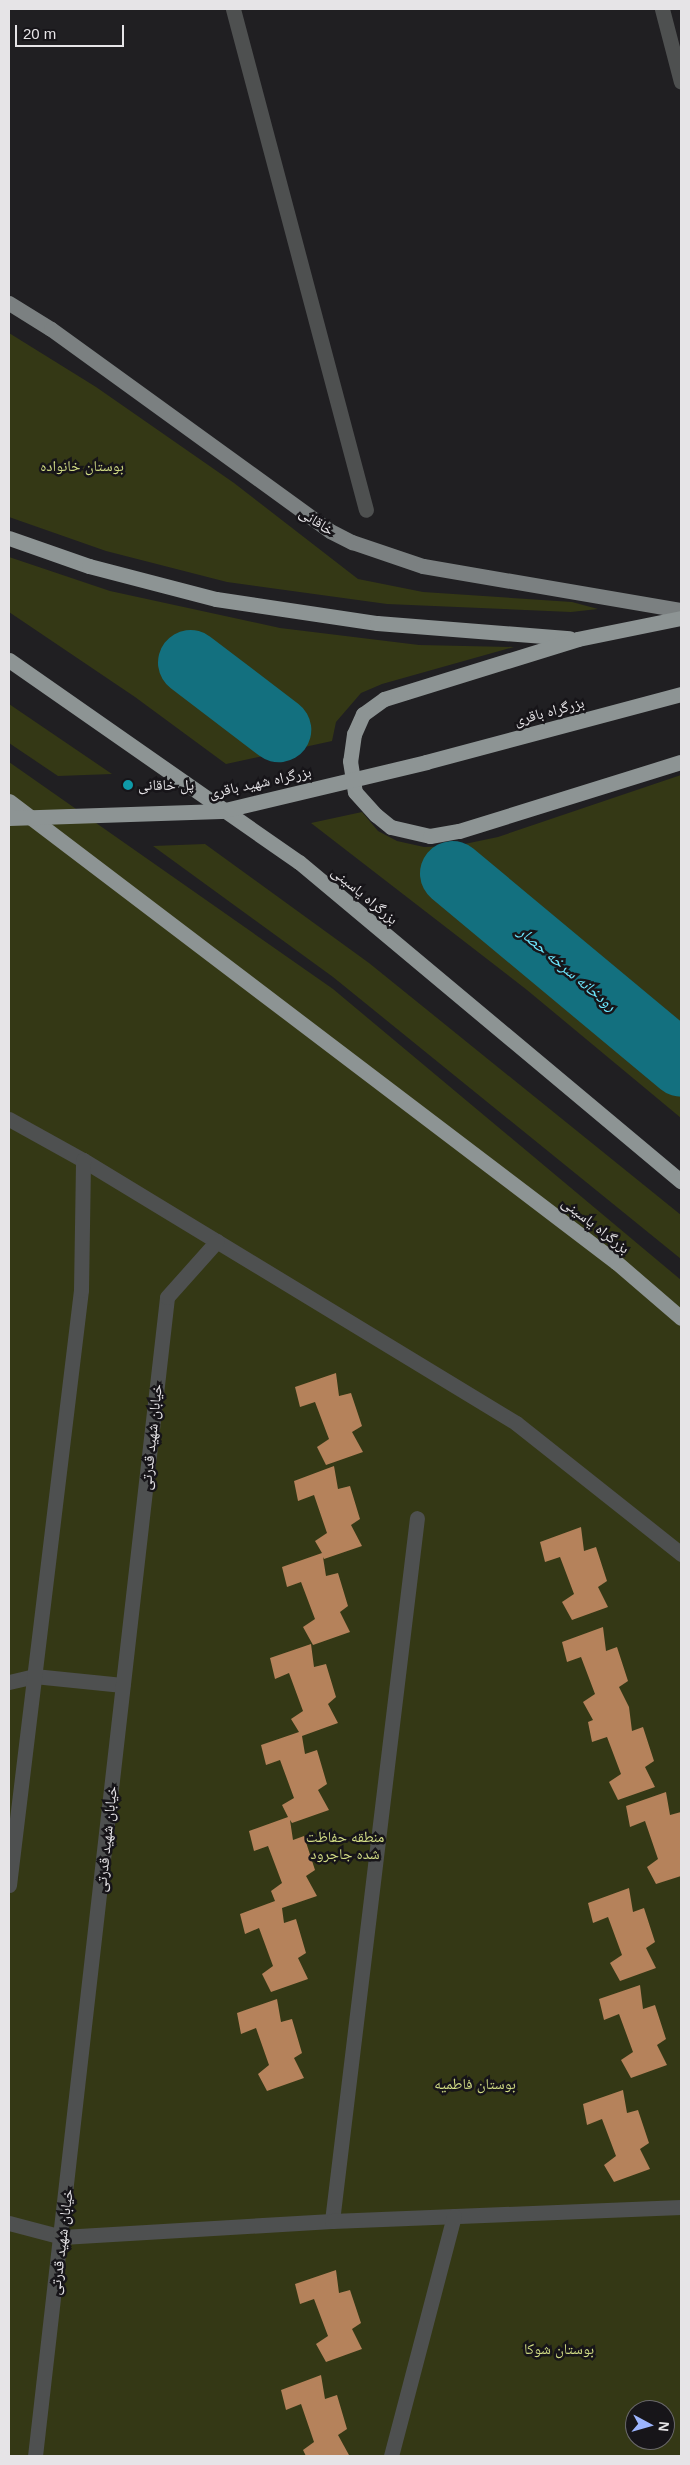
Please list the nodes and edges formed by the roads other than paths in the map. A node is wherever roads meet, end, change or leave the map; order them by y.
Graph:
1 (233, 9) edge
2 (662, 9) edge
3 (681, 82) edge
4 (9, 303) edge
5 (366, 510) dead end
6 (9, 538) edge
7 (681, 610) edge
8 (681, 618) edge
9 (578, 639) junction
10 (9, 660) edge
11 (681, 694) edge
12 (426, 762) joint
13 (681, 762) edge
14 (9, 801) edge
15 (9, 818) edge
16 (9, 1119) edge
17 (83, 1160) junction
18 (681, 1181) edge
19 (217, 1241) junction
20 (681, 1318) edge
21 (417, 1518) dead end
22 (681, 1554) edge
23 (34, 1676) junction
24 (9, 1682) edge
25 (123, 1685) junction
26 (9, 1885) edge
27 (681, 2208) edge
28 (454, 2216) junction
29 (332, 2221) junction
30 (9, 2223) edge
31 (62, 2237) junction
32 (35, 2456) edge
33 (391, 2456) edge

1 - 5 street
2 - 3 street
4 - 7 main road, خاقانی
6 - 9 highway
8 - 9 highway
9 - 13 highway
10 - 18 highway, بزرگراه یاسینی
11 - 12 highway, بزرگراه باقری
12 - 15 highway, بزرگراه شهید باقری, bridge
14 - 20 highway, بزرگراه یاسینی
16 - 17 street
17 - 19 street
17 - 23 street
19 - 22 street
19 - 25 street, خیابان شهید قدرتی
21 - 29 street
23 - 24 street
23 - 25 street
23 - 26 street
25 - 31 street, خیابان شهید قدرتی
27 - 28 street
28 - 29 street
28 - 33 street
29 - 31 street
30 - 31 street
31 - 32 street, خیابان شهید قدرتی

